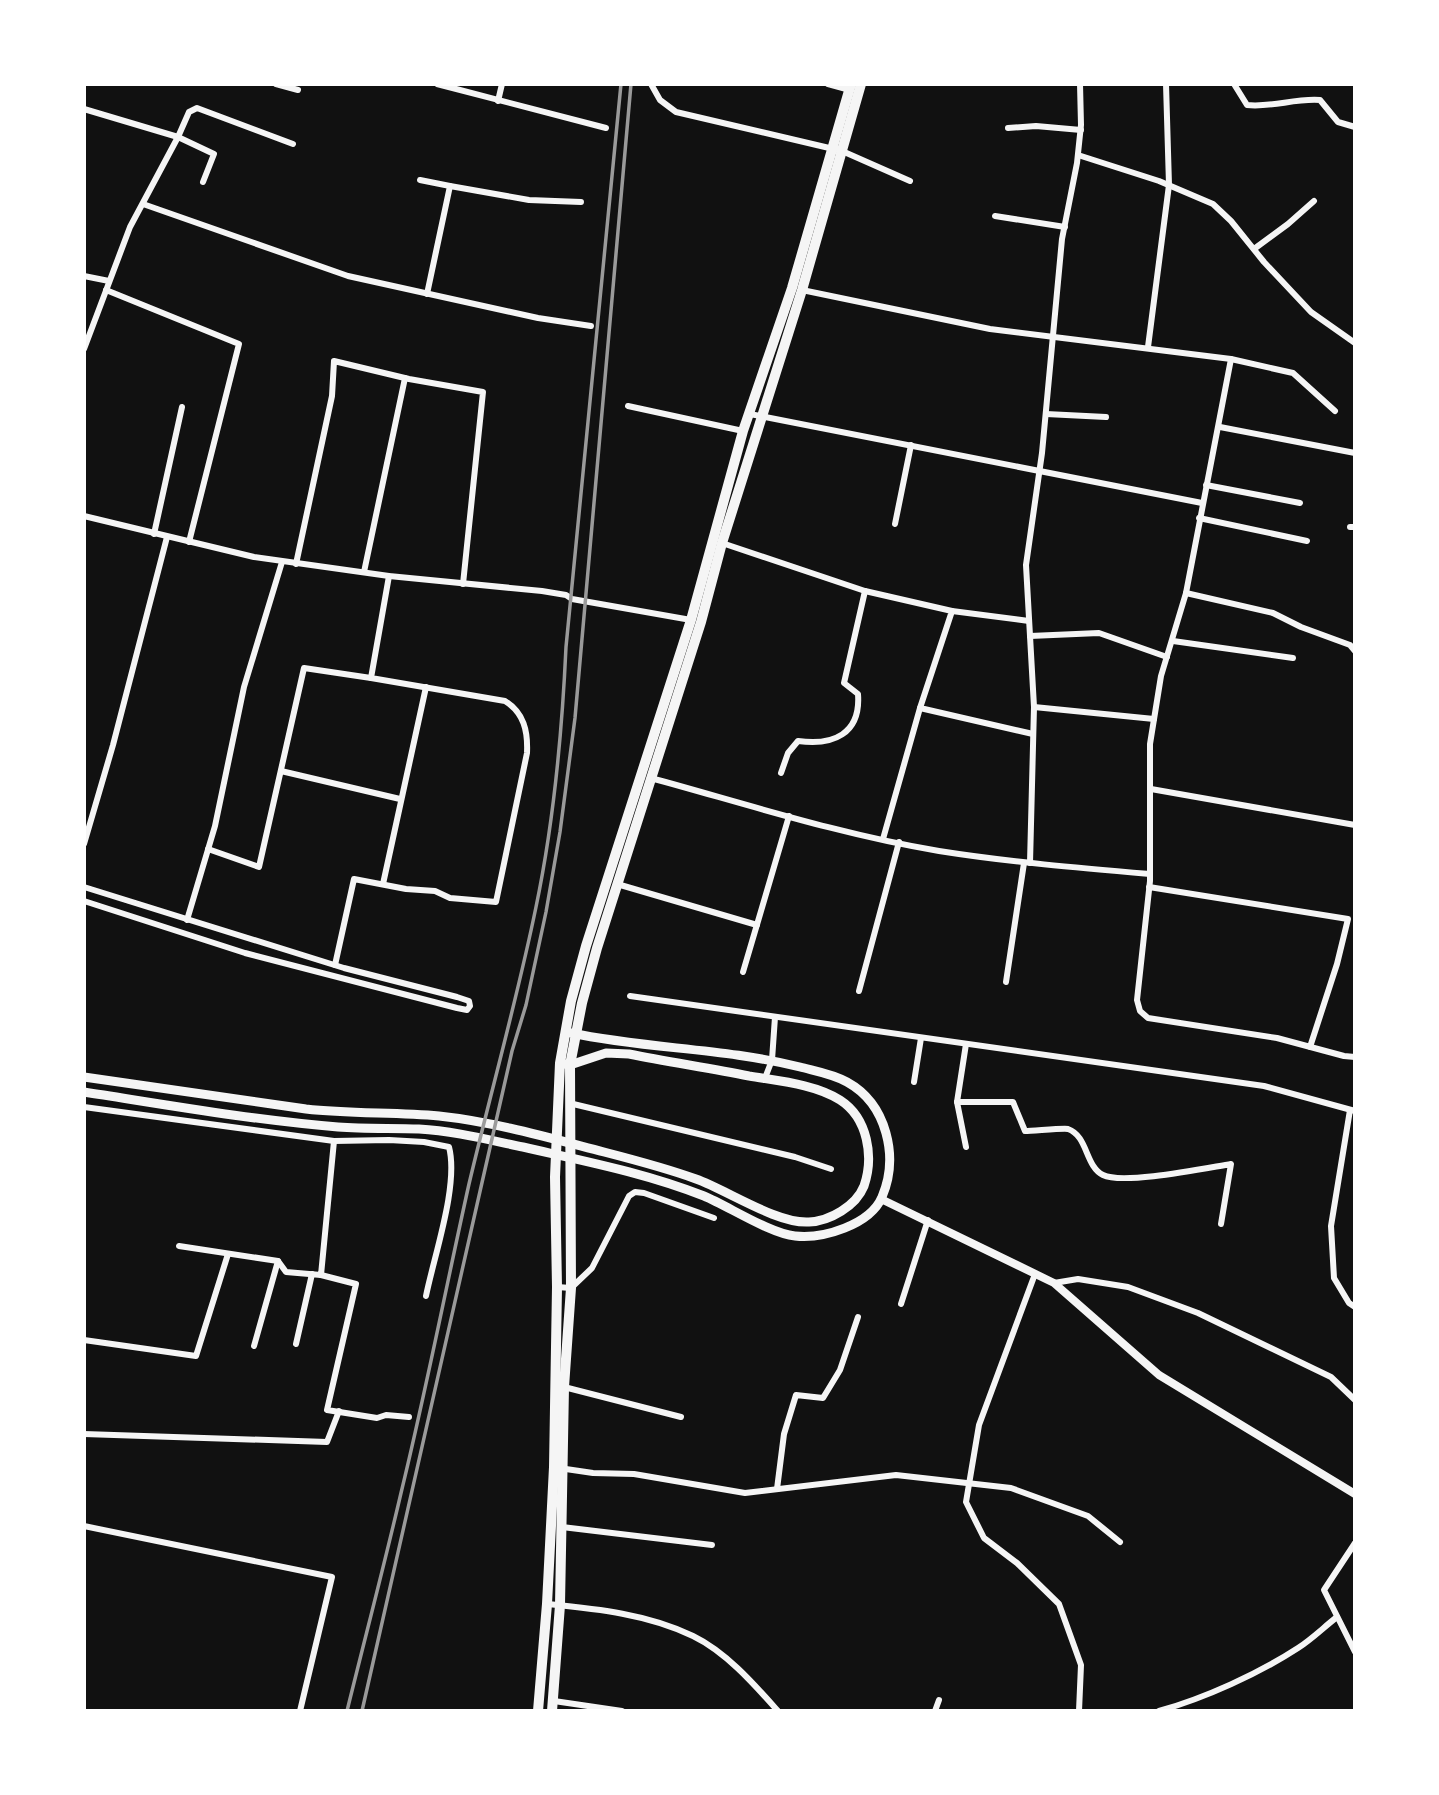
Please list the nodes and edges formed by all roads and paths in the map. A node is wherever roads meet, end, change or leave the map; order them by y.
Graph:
1 (276, 84) edge
2 (438, 84) edge
3 (502, 84) edge
4 (651, 84) edge
5 (828, 84) edge
6 (1080, 84) edge
7 (1166, 84) edge
8 (1234, 84) edge
9 (855, 88) edge
10 (299, 90) dead end
11 (498, 101) junction
12 (84, 109) edge
13 (1355, 127) edge
14 (606, 128) dead end
15 (1008, 128) dead end
16 (1081, 130) junction
17 (178, 137) junction
18 (293, 144) dead end
19 (837, 150) junction
20 (1078, 155) junction
21 (420, 180) dead end
22 (910, 181) dead end
23 (203, 182) dead end
24 (1168, 185) junction
25 (450, 186) junction
26 (1314, 201) dead end
27 (580, 202) dead end
28 (143, 204) junction
29 (995, 216) dead end
30 (1065, 227) junction
31 (1254, 249) junction
32 (84, 276) edge
33 (109, 281) junction
34 (106, 290) junction
35 (802, 290) junction
36 (427, 294) junction
37 (591, 326) dead end
38 (1053, 335) junction
39 (1355, 343) edge
40 (1148, 348) junction
41 (84, 349) edge
42 (1231, 359) junction
43 (405, 378) junction
44 (628, 406) dead end
45 (182, 407) dead end
46 (1335, 411) dead end
47 (1046, 414) junction
48 (755, 415) junction
49 (1106, 418) dead end
50 (1220, 427) junction
51 (743, 431) junction
52 (911, 445) junction
53 (1355, 453) edge
54 (1040, 470) junction
55 (1206, 485) junction
56 (1202, 503) junction
57 (1300, 503) dead end
58 (84, 516) edge
59 (1199, 518) junction
60 (895, 524) dead end
61 (154, 534) junction
62 (167, 537) junction
63 (1307, 541) dead end
64 (189, 542) junction
65 (722, 543) junction
66 (282, 562) junction
67 (296, 564) junction
68 (364, 572) junction
69 (389, 576) junction
70 (463, 584) junction
71 (865, 591) junction
72 (1186, 593) junction
73 (952, 611) junction
74 (696, 621) junction
75 (1029, 621) junction
76 (1030, 636) junction
77 (1173, 641) junction
78 (1355, 651) edge
79 (1167, 657) junction
80 (1293, 658) dead end
81 (371, 678) junction
82 (426, 687) junction
83 (1034, 707) junction
84 (920, 708) junction
85 (1154, 719) junction
86 (1033, 734) junction
87 (281, 771) junction
88 (781, 773) dead end
89 (651, 778) junction
90 (1151, 789) junction
91 (400, 799) junction
92 (789, 816) junction
93 (1355, 825) edge
94 (883, 839) junction
95 (899, 842) junction
96 (84, 844) edge
97 (208, 849) junction
98 (1027, 863) junction
99 (1150, 874) junction
100 (383, 884) junction
101 (617, 884) junction
102 (84, 887) edge
103 (1149, 887) junction
104 (84, 901) edge
105 (187, 920) junction
106 (757, 925) junction
107 (335, 965) junction
108 (743, 972) dead end
109 (1006, 982) dead end
110 (859, 991) dead end
111 (630, 996) dead end
112 (775, 1017) junction
113 (572, 1033) junction
114 (921, 1038) junction
115 (965, 1044) junction
116 (1310, 1047) junction
117 (1355, 1057) edge
118 (772, 1060) junction
119 (565, 1064) junction
120 (84, 1076) edge
121 (765, 1078) junction
122 (914, 1083) dead end
123 (84, 1092) edge
124 (957, 1102) junction
125 (569, 1103) junction
126 (84, 1107) edge
127 (1352, 1110) edge
128 (334, 1141) junction
129 (966, 1147) dead end
130 (831, 1169) dead end
131 (881, 1199) junction
132 (714, 1218) dead end
133 (928, 1220) junction
134 (1221, 1224) dead end
135 (179, 1246) dead end
136 (228, 1254) junction
137 (278, 1261) junction
138 (312, 1274) junction
139 (1035, 1274) junction
140 (321, 1275) junction
141 (1054, 1283) junction
142 (557, 1287) junction
143 (571, 1288) junction
144 (426, 1296) dead end
145 (901, 1304) dead end
146 (1355, 1307) edge
147 (858, 1317) dead end
148 (84, 1340) edge
149 (296, 1344) dead end
150 (254, 1346) dead end
151 (564, 1387) junction
152 (1355, 1400) edge
153 (339, 1411) junction
154 (409, 1417) dead end
155 (681, 1417) dead end
156 (84, 1434) edge
157 (559, 1468) junction
158 (968, 1484) junction
159 (777, 1489) junction
160 (1355, 1494) edge
161 (84, 1526) edge
162 (562, 1527) junction
163 (1120, 1542) dead end
164 (1355, 1543) edge
165 (712, 1545) dead end
166 (547, 1604) junction
167 (560, 1605) junction
168 (1337, 1617) junction
169 (1355, 1652) edge
170 (939, 1699) dead end
171 (553, 1706) edge
172 (1180, 1708) edge
173 (300, 1711) edge
174 (538, 1711) edge
175 (622, 1711) edge
176 (778, 1711) edge
177 (935, 1711) edge
178 (1079, 1711) edge
179 (1159, 1711) edge

1 - 10 street
2 - 11 street
3 - 11 street
4 - 19 street
5 - 9 street
6 - 16 street
7 - 24 street
8 - 13 street
9 - 19 main road
11 - 14 street
12 - 17 street
15 - 16 street
16 - 20 street
17 - 18 street
17 - 23 street
17 - 28 street
19 - 22 street
19 - 35 main road
19 - 48 main road
20 - 24 street
20 - 30 street
21 - 25 street
24 - 31 street
24 - 40 street
25 - 27 street
25 - 36 street
26 - 31 street
28 - 33 street
28 - 36 street
29 - 30 street
30 - 38 street
31 - 39 street
32 - 33 street
33 - 34 street
34 - 41 street
34 - 64 street
35 - 38 street
35 - 48 main road
36 - 37 street
38 - 40 street
38 - 47 street
40 - 42 street
42 - 46 street
42 - 50 street
43 - 67 street
43 - 68 street
43 - 70 street
44 - 51 street
45 - 61 street
47 - 49 street
47 - 54 street
48 - 51 main road
48 - 52 street
48 - 65 main road
50 - 53 street
50 - 55 street
51 - 74 main road
52 - 54 street
52 - 60 street
54 - 56 street
54 - 75 street
55 - 56 street
55 - 57 street
56 - 59 street
58 - 61 street
59 - 63 street
59 - 72 street
61 - 62 street
62 - 64 street
62 - 96 street
64 - 66 street
65 - 71 street
65 - 74 main road
66 - 67 street
66 - 97 street
67 - 68 street
68 - 69 street
69 - 70 street
69 - 81 street
70 - 74 street
71 - 73 street
71 - 88 street
72 - 77 street
72 - 78 street
73 - 75 street
73 - 84 street
74 - 89 main road
74 - 113 main road
75 - 76 street
76 - 79 street
76 - 83 street
77 - 79 street
77 - 80 street
79 - 85 street
81 - 82 street
81 - 87 street
82 - 91 street
82 - 100 street
83 - 85 street
83 - 86 street
84 - 86 street
84 - 94 street
85 - 90 street
86 - 98 street
87 - 91 street
87 - 97 street
89 - 92 street
89 - 101 main road
90 - 93 street
90 - 99 street
91 - 100 street
92 - 94 street
92 - 106 street
94 - 95 street
95 - 98 street
95 - 110 street
97 - 105 street
98 - 99 street
98 - 109 street
99 - 103 street
100 - 107 street
101 - 106 street
101 - 113 main road
102 - 105 street
103 - 116 street
103 - 116 street
104 - 107 street
105 - 107 street
106 - 108 street
111 - 112 street
112 - 114 street
112 - 118 street
113 - 118 main road
113 - 119 main road
114 - 115 street
114 - 122 street
115 - 124 street
115 - 127 street
116 - 117 street
118 - 121 street
118 - 131 main road
119 - 121 main road
119 - 125 main road
119 - 142 main road
120 - 121 main road
123 - 131 main road
124 - 129 street
124 - 134 street
125 - 130 street
125 - 143 main road
126 - 128 street
127 - 146 street
128 - 140 street
128 - 144 street
131 - 133 street
132 - 143 street
133 - 139 street
133 - 145 street
135 - 136 street
136 - 137 street
136 - 148 street
137 - 138 street
137 - 150 street
138 - 140 street
138 - 149 street
139 - 141 street
139 - 158 street
140 - 153 street
141 - 152 street
141 - 160 street
142 - 143 street
142 - 157 main road
143 - 151 main road
147 - 159 street
151 - 155 street
151 - 157 main road
153 - 154 street
153 - 156 street
157 - 159 street
157 - 162 main road
157 - 166 main road
158 - 159 street
158 - 163 street
158 - 178 street
161 - 173 street
162 - 165 street
162 - 167 main road
164 - 168 street
166 - 167 street
166 - 174 main road
167 - 171 main road
167 - 176 street
168 - 169 street
168 - 172 street
170 - 177 street
171 - 175 street
172 - 179 street

